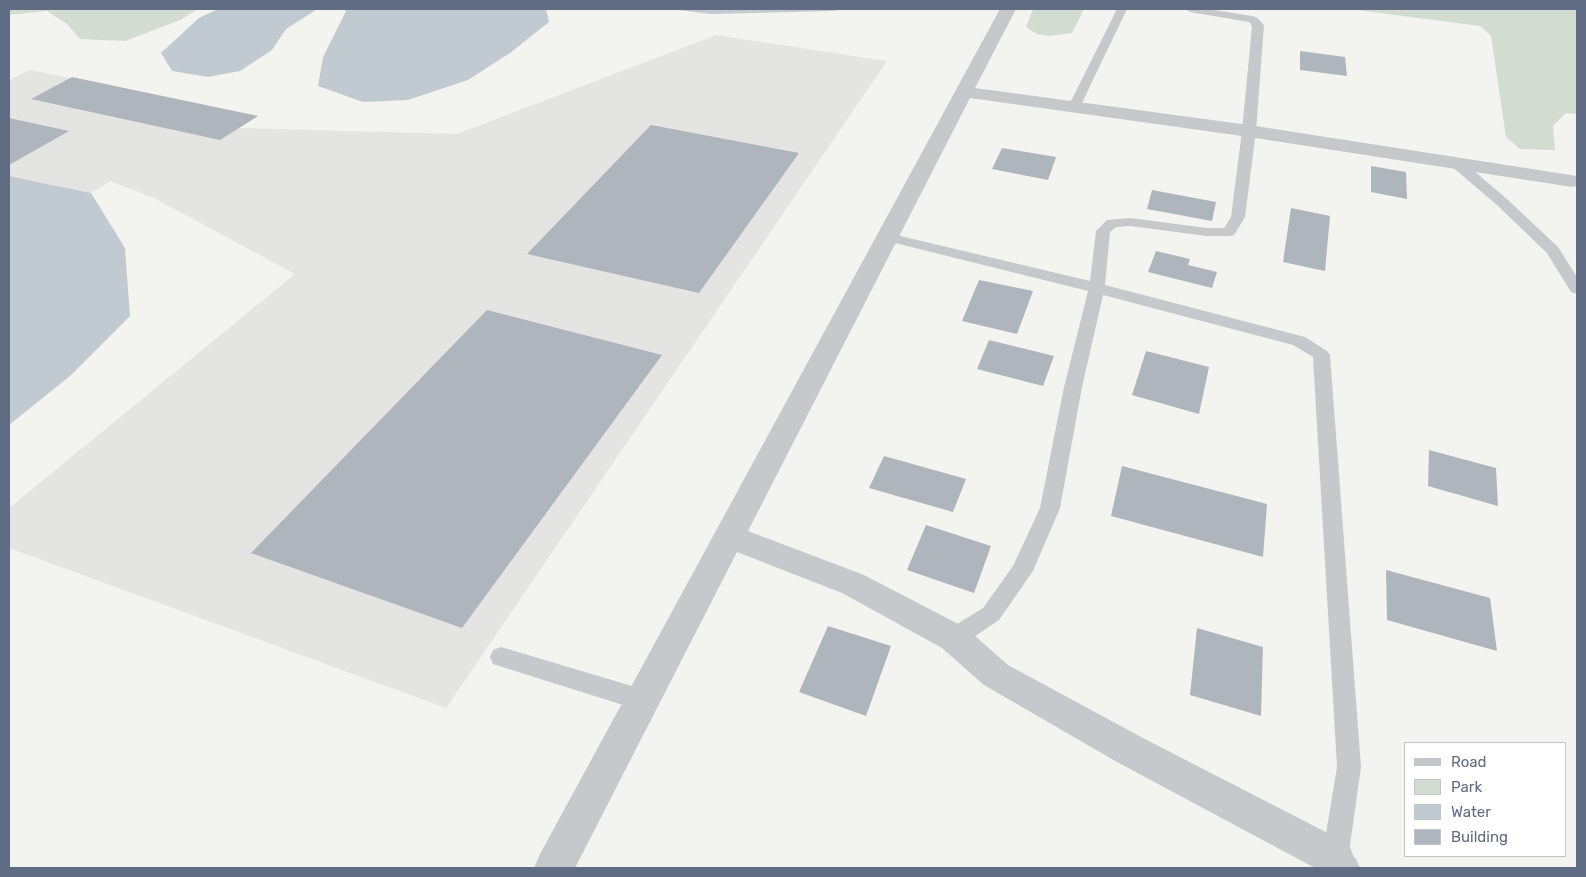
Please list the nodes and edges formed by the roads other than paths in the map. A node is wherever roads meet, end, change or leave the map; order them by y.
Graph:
1 (1008, 9) edge
2 (1122, 9) edge
3 (1190, 9) edge
4 (965, 92) junction
5 (1074, 107) junction
6 (1250, 131) junction
7 (1455, 162) junction
8 (1572, 182) dead end
9 (888, 237) junction
10 (1097, 288) junction
11 (1577, 289) edge
12 (729, 536) junction
13 (954, 638) junction
14 (500, 657) dead end
15 (642, 700) junction
16 (1341, 863) edge
17 (554, 868) edge

1 - 4 street
2 - 5 lane
3 - 6 lane
4 - 5 street
4 - 9 street
5 - 6 street
6 - 7 street
6 - 10 lane
7 - 8 street
7 - 11 lane
9 - 10 lane
9 - 12 street
10 - 13 lane
10 - 16 lane
12 - 13 street
12 - 15 street
13 - 16 street
14 - 15 lane
15 - 17 street

